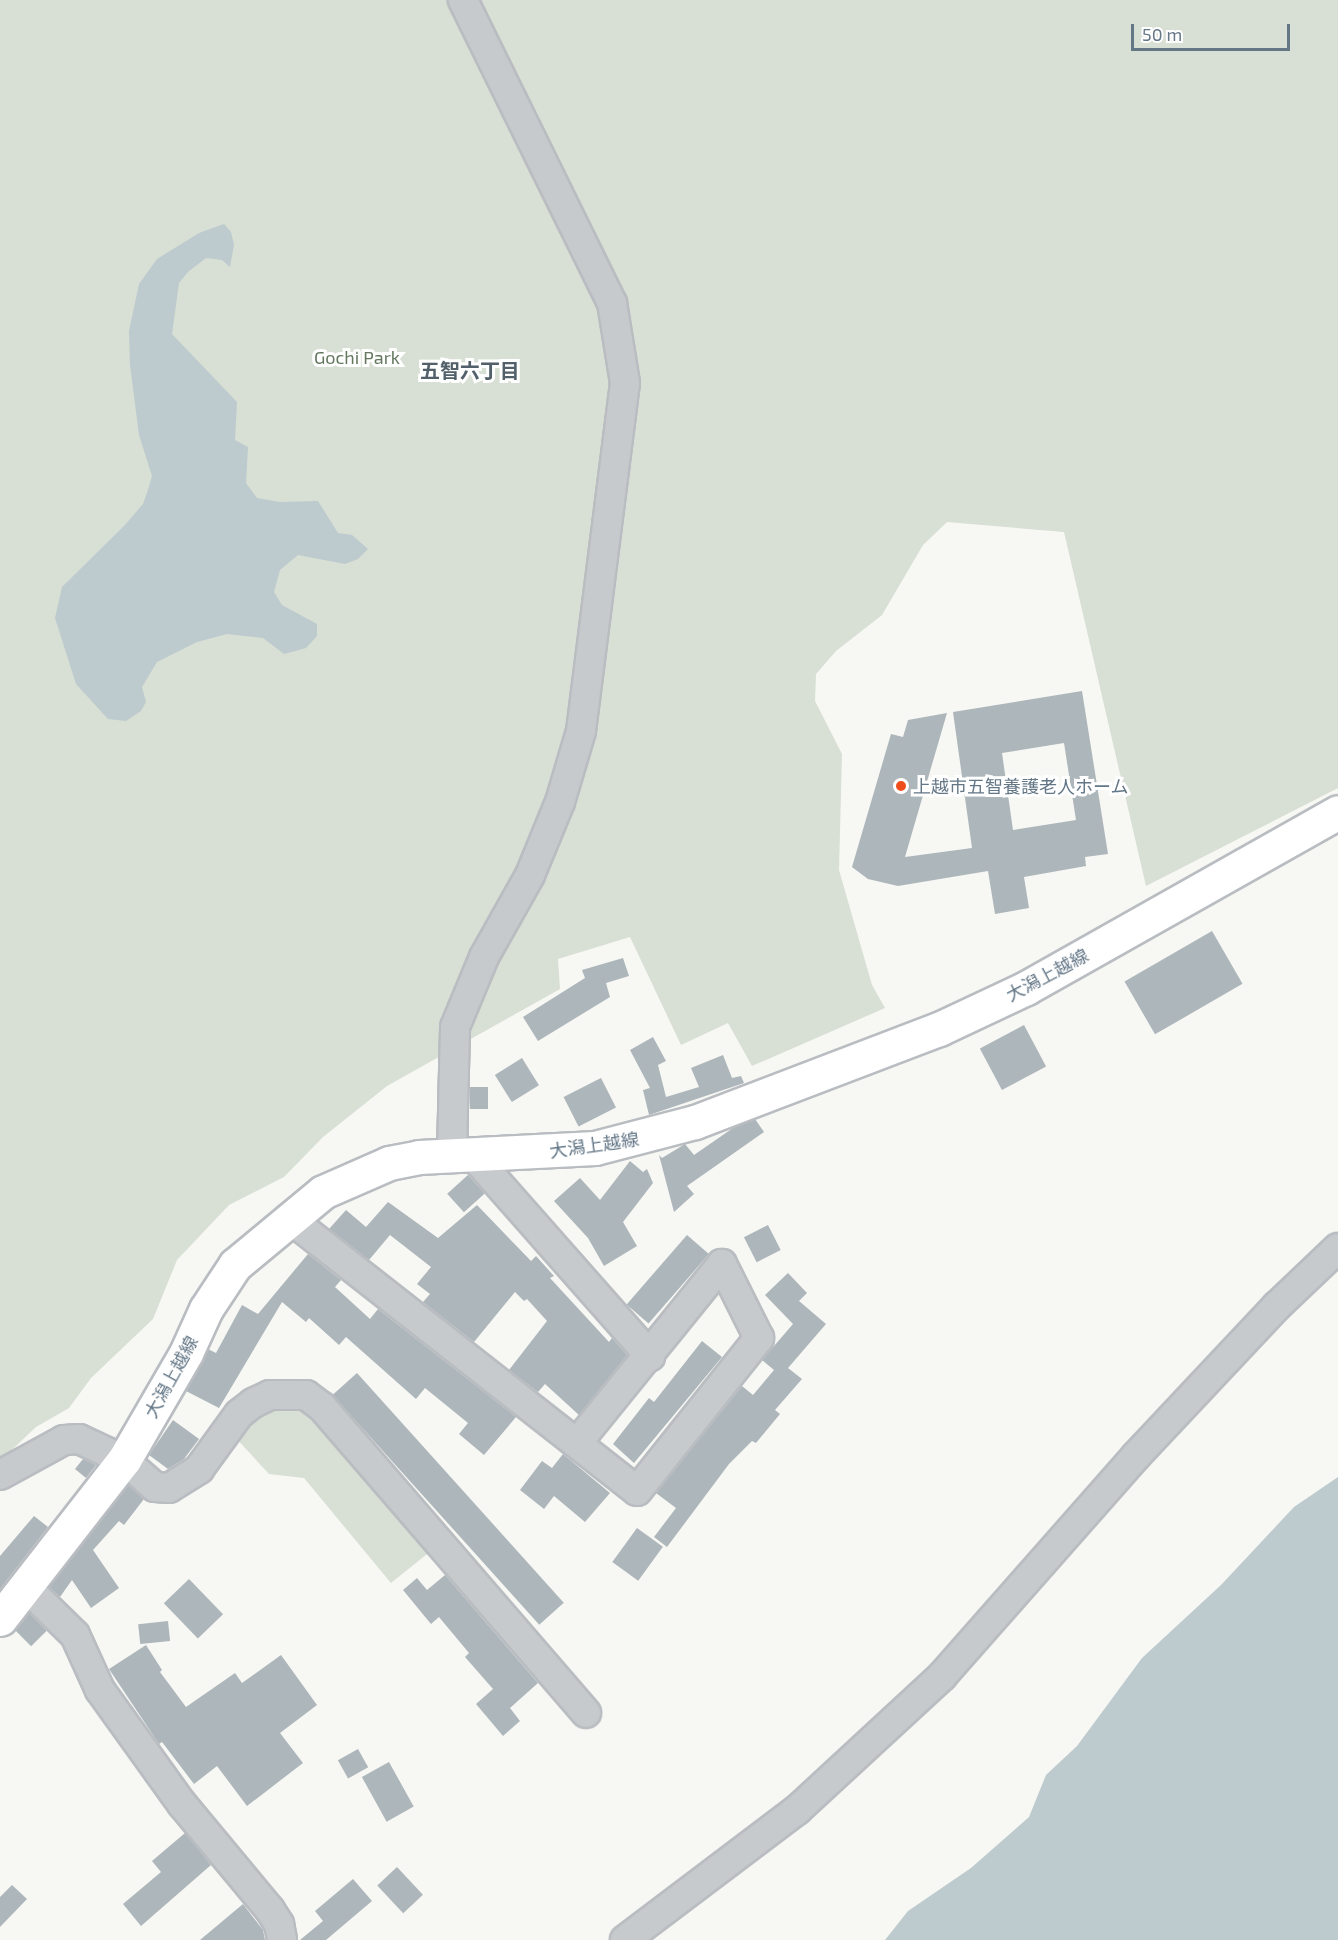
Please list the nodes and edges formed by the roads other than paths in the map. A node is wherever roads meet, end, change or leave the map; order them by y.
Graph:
1 (463, 0) edge
2 (1338, 812) edge
3 (462, 1153) junction
4 (290, 1218) junction
5 (1338, 1248) edge
6 (650, 1356) junction
7 (577, 1443) junction
8 (124, 1460) junction
9 (0, 1474) edge
10 (27, 1588) junction
11 (0, 1619) edge
12 (586, 1713) dead end
13 (282, 1940) edge
14 (625, 1940) edge

1 - 3 street
2 - 3 main road, 大潟上越線
3 - 4 main road, 大潟上越線
3 - 6 street
4 - 7 street
4 - 8 main road, 大潟上越線
5 - 14 street
6 - 7 street
6 - 7 street
8 - 9 street
8 - 10 main road, 大潟上越線
8 - 12 street
10 - 11 main road, 大潟上越線
10 - 13 street

